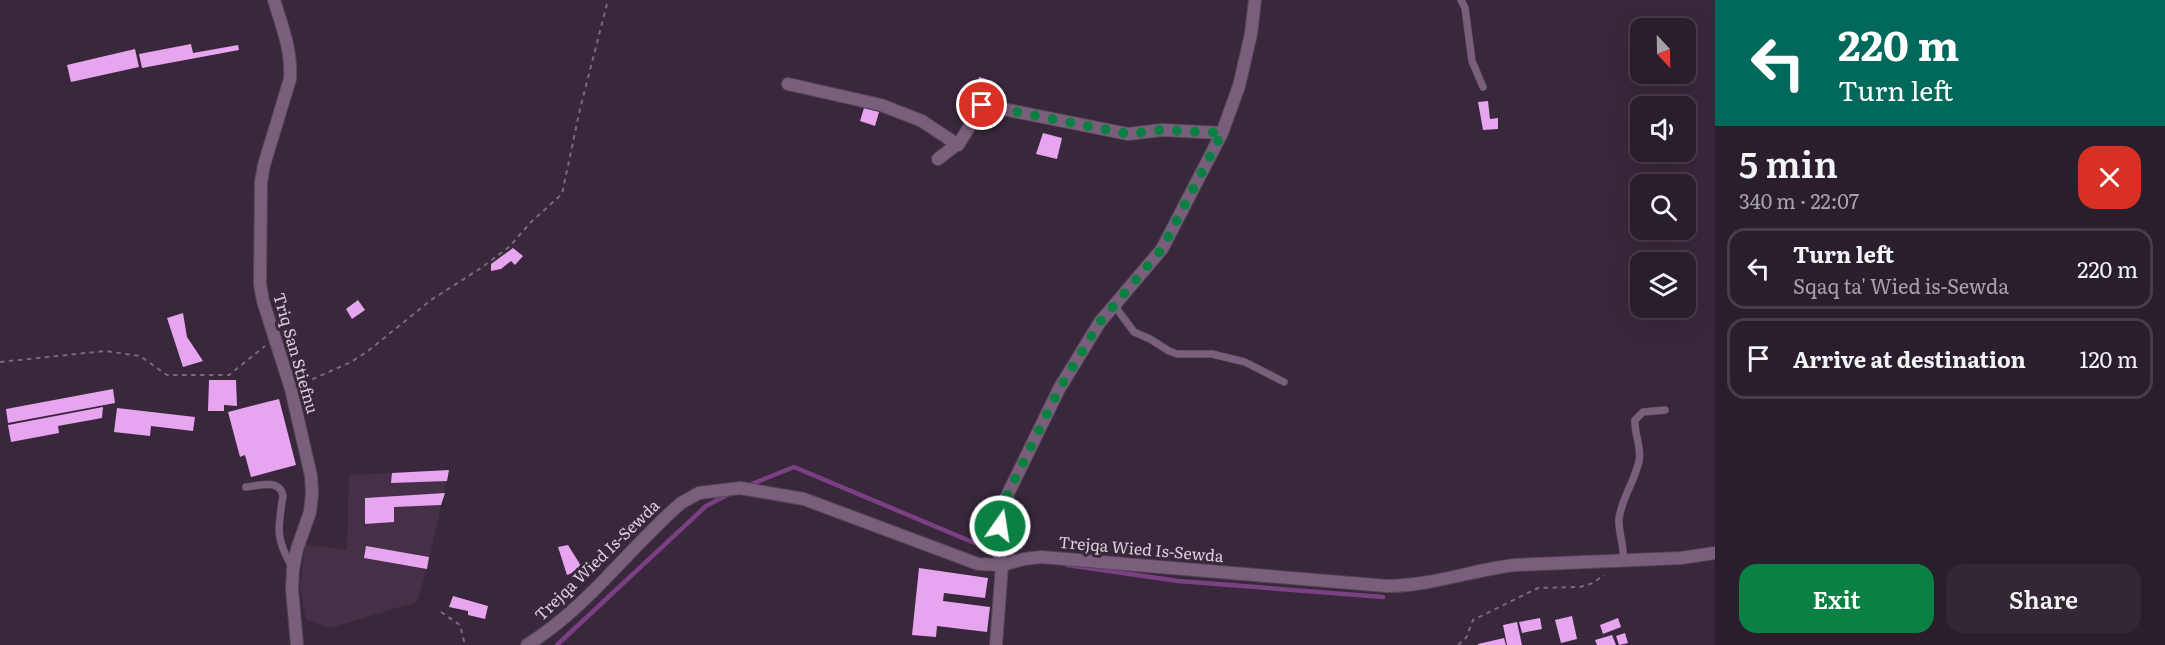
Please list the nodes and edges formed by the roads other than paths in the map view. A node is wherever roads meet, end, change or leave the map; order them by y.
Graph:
1 (274, 0) edge
2 (1255, 0) edge
3 (1461, 0) edge
4 (788, 84) dead end
5 (1483, 87) dead end
6 (1222, 133) junction
7 (956, 145) junction
8 (938, 159) dead end
9 (1114, 305) junction
10 (1284, 382) dead end
11 (1665, 410) dead end
12 (246, 487) dead end
13 (1715, 553) edge
14 (1623, 561) junction
15 (1002, 565) junction
16 (293, 569) junction
17 (297, 645) edge
18 (527, 645) edge
19 (996, 645) edge

1 - 16 street, Triq San Stiefnu
2 - 6 street
3 - 5 lane
4 - 7 street
6 - 7 street
6 - 9 street
7 - 8 street
9 - 10 lane
9 - 15 street
11 - 14 lane
12 - 16 lane
13 - 14 street, Trejqa Wied Is-Sewda
14 - 15 street, Trejqa Wied Is-Sewda
15 - 18 street, Trejqa Wied Is-Sewda
15 - 19 street
16 - 17 street, Triq San Stiefnu

